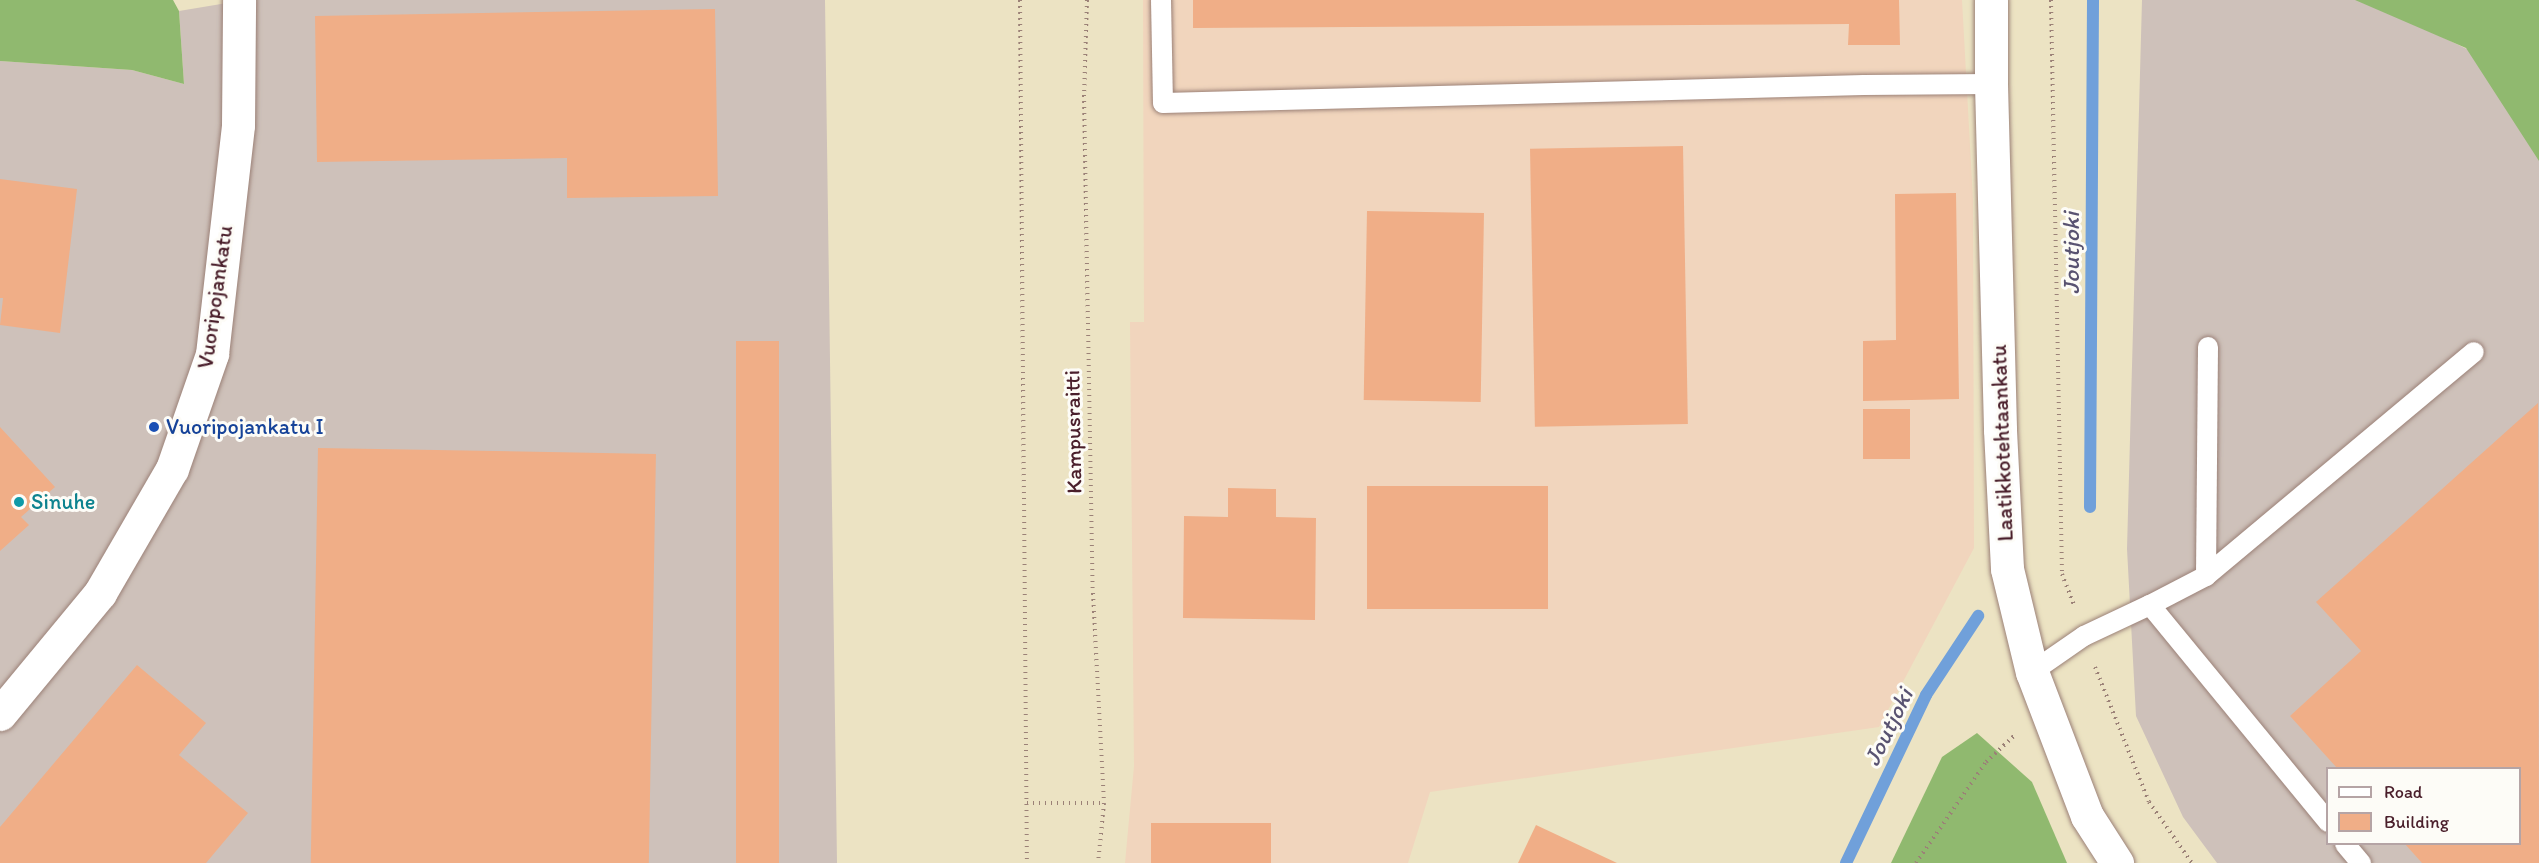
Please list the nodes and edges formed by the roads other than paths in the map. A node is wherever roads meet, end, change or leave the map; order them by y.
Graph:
1 (239, 0) edge
2 (1161, 0) edge
3 (1991, 0) edge
4 (1991, 84) junction
5 (2208, 347) dead end
6 (2474, 352) dead end
7 (2206, 576) junction
8 (2150, 605) junction
9 (2032, 672) junction
10 (0, 714) edge
11 (2326, 820) edge
12 (2347, 845) edge
13 (2117, 863) edge
14 (2361, 863) edge

1 - 10 street, Vuoripojankatu
2 - 4 lane
3 - 4 street, Laatikkotehtaankatu
4 - 9 street, Laatikkotehtaankatu
5 - 7 lane
6 - 7 lane
7 - 8 lane
8 - 9 lane
8 - 11 lane
9 - 13 street, Laatikkotehtaankatu
12 - 14 lane

